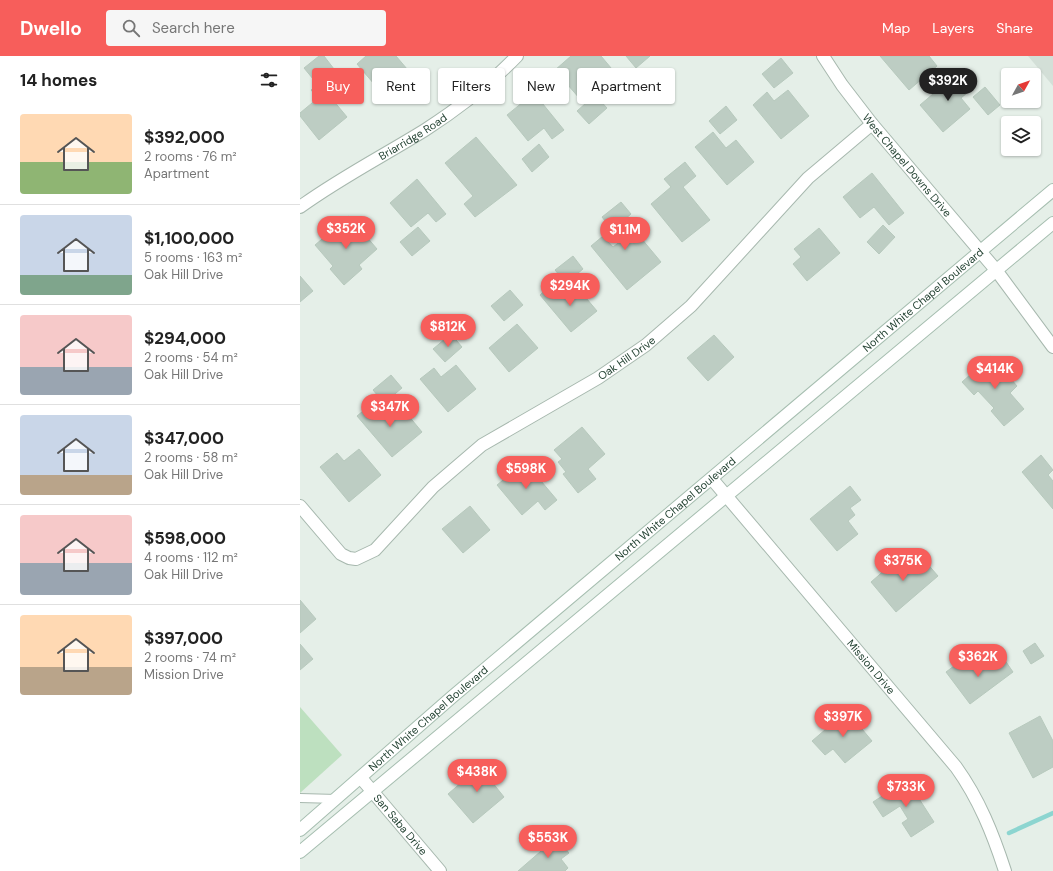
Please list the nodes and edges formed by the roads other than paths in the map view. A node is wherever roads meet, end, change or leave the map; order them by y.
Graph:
1 (517, 56) edge
2 (823, 56) edge
3 (872, 124) junction
4 (1053, 190) edge
5 (300, 207) edge
6 (1053, 223) edge
7 (980, 252) junction
8 (996, 270) junction
9 (1053, 347) edge
10 (712, 479) junction
11 (726, 496) junction
12 (300, 506) edge
13 (362, 778) junction
14 (372, 790) junction
15 (300, 798) edge
16 (338, 799) junction
17 (300, 830) edge
18 (300, 852) edge
19 (440, 871) edge
20 (1005, 871) edge

1 - 5 street, Briarridge Road
2 - 3 street, West Chapel Downs Drive
3 - 7 street, West Chapel Downs Drive
3 - 12 street, Oak Hill Drive
4 - 7 street, North White Chapel Boulevard
6 - 8 street, North White Chapel Boulevard
7 - 8 street, West Chapel Downs Drive
7 - 10 street, North White Chapel Boulevard
8 - 9 street, West Chapel Downs Drive
8 - 11 street, North White Chapel Boulevard
10 - 11 street, Mission Drive
10 - 13 street, North White Chapel Boulevard
11 - 14 street, North White Chapel Boulevard
11 - 20 street, Mission Drive
13 - 14 street, San Saba Drive
13 - 16 street, North White Chapel Boulevard
14 - 18 street, North White Chapel Boulevard
14 - 19 street, San Saba Drive
15 - 16 lane
16 - 17 street, North White Chapel Boulevard

